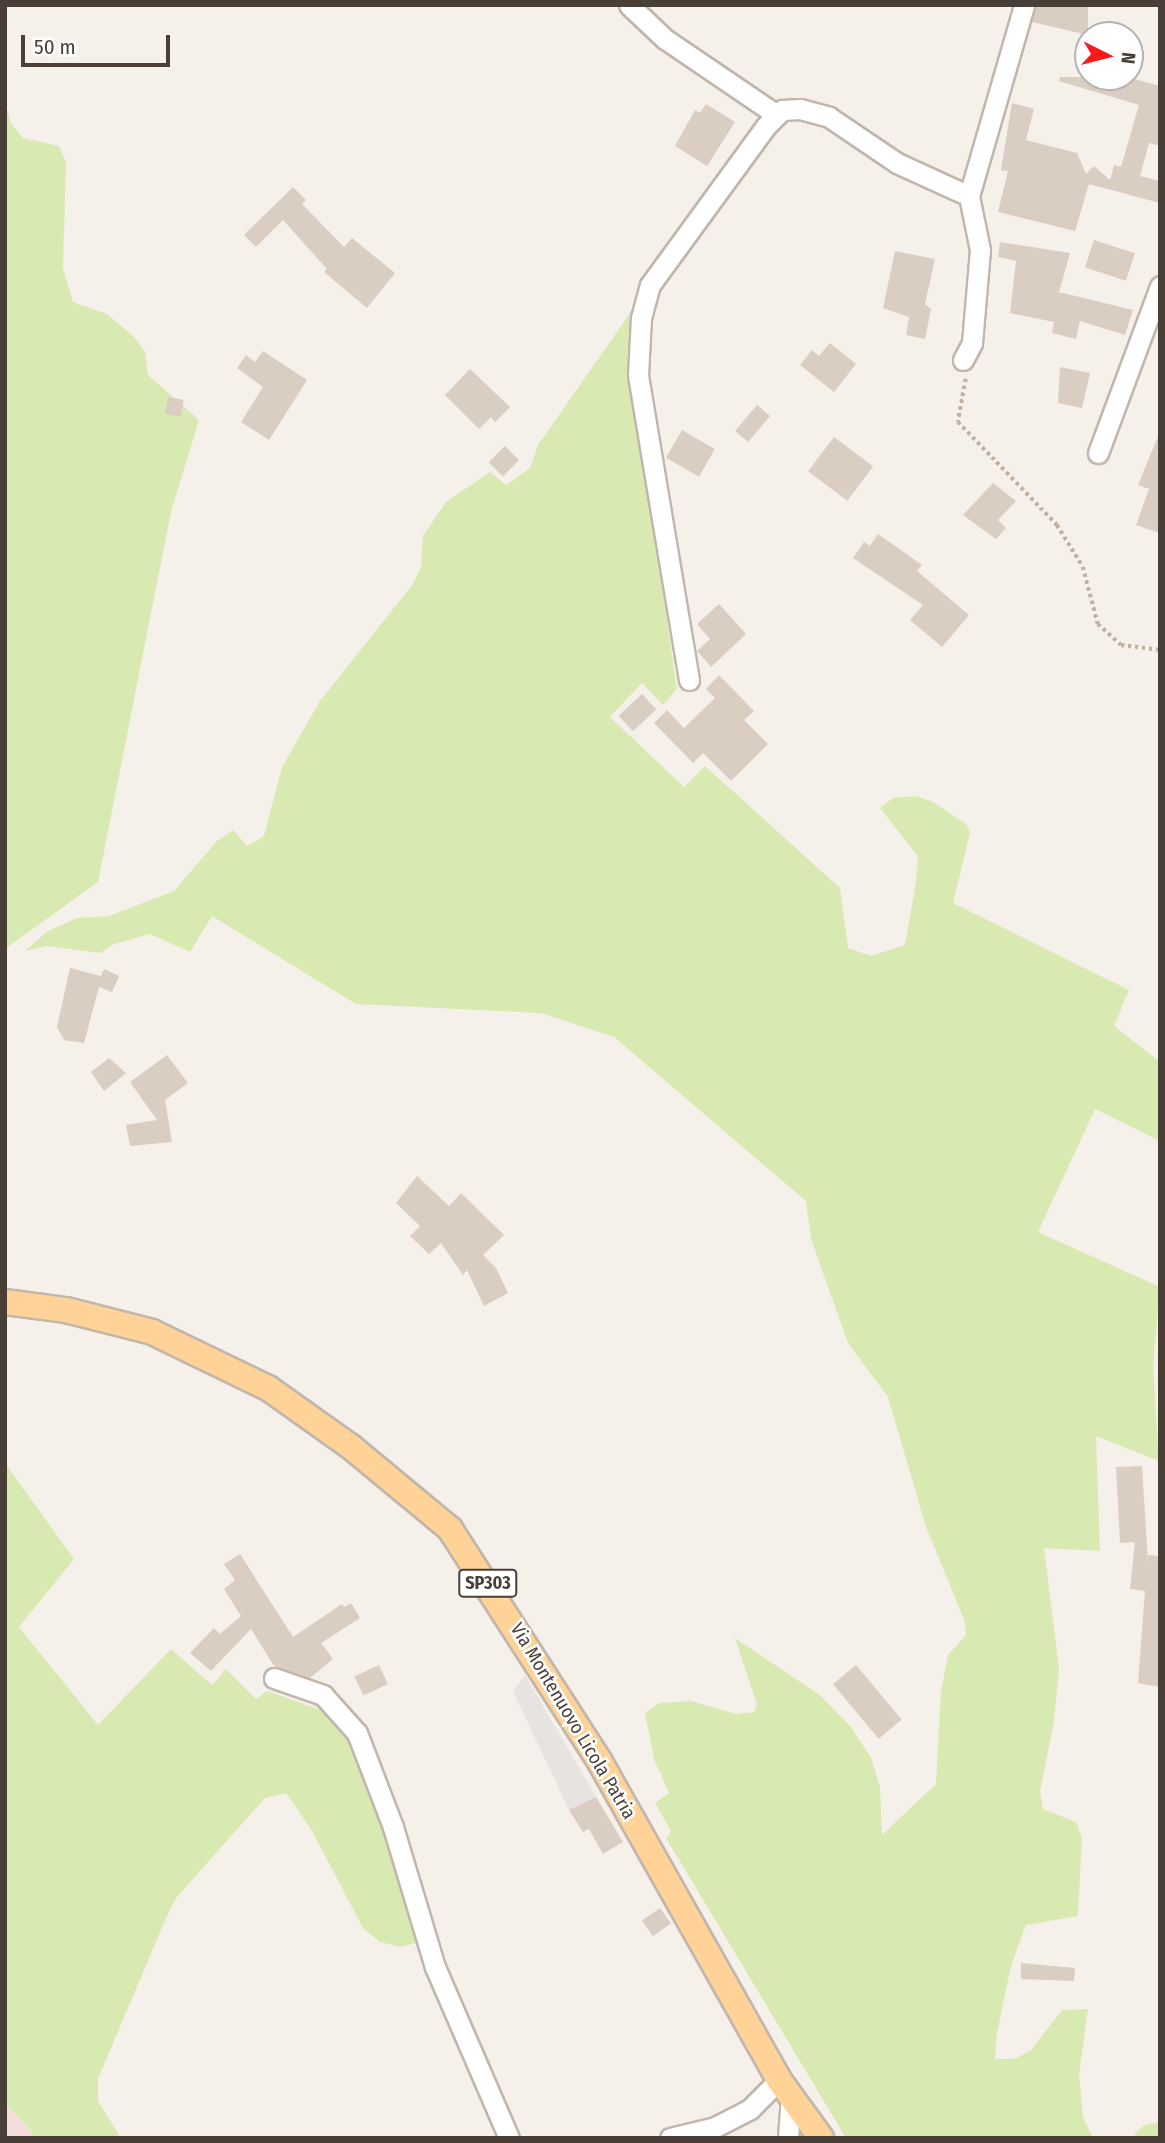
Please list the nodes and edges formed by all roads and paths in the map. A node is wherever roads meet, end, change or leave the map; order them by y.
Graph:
1 (629, 5) edge
2 (1024, 5) edge
3 (777, 115) junction
4 (969, 196) junction
5 (1160, 286) edge
6 (963, 360) joint
7 (1098, 453) dead end
8 (1160, 650) edge
9 (689, 680) dead end
10 (5, 1302) edge
11 (274, 1678) dead end
12 (785, 2089) junction
13 (509, 2138) edge
14 (670, 2138) edge
15 (788, 2138) edge
16 (821, 2138) edge

1 - 3 street
2 - 4 street
3 - 4 street
3 - 9 street
4 - 6 street
5 - 7 street
6 - 8 path
10 - 12 main road, Via Montenuovo Licola Patria / SP303
11 - 13 street
12 - 14 street
12 - 15 street
12 - 16 main road, Via Montenuovo Licola Patria / SP303

